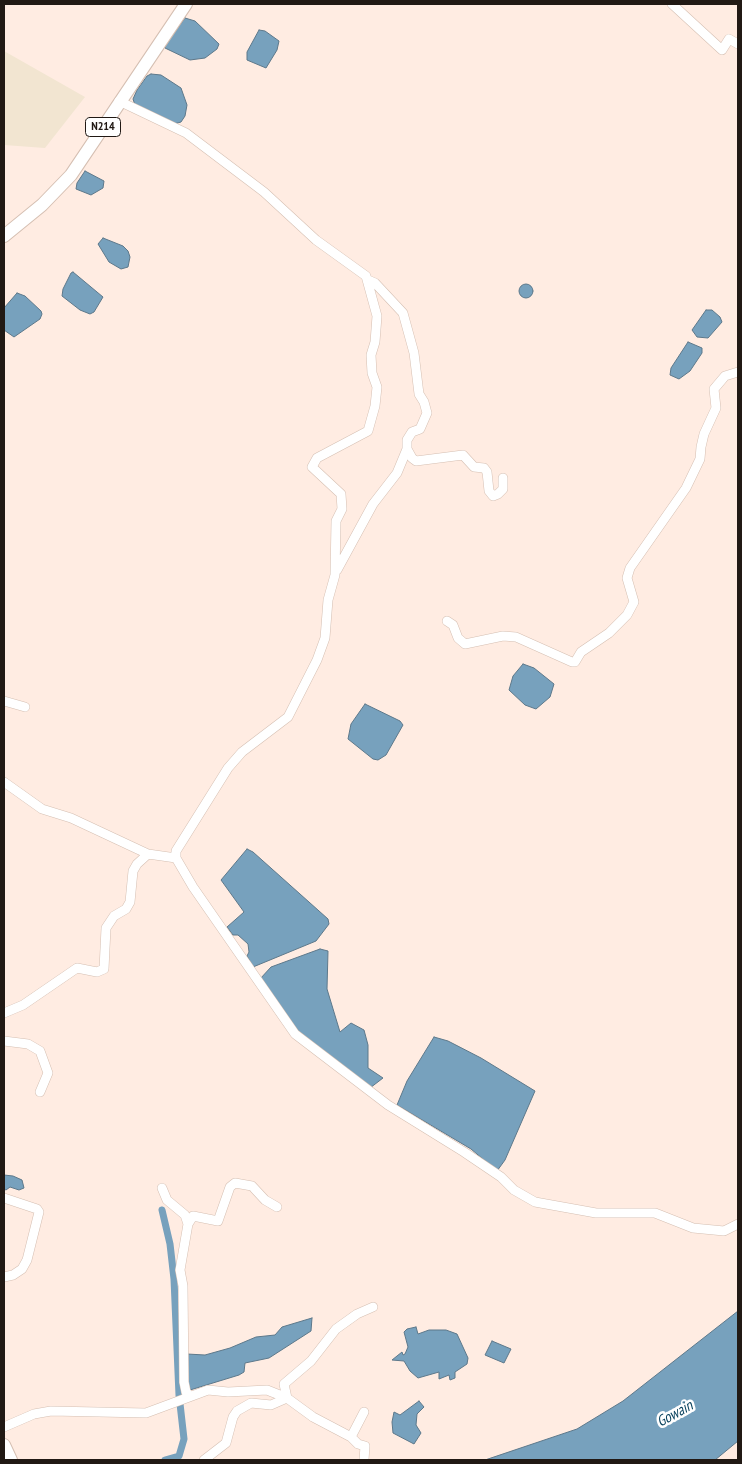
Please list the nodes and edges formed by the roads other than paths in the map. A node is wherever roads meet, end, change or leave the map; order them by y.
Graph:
1 (186, 4) edge
2 (672, 4) edge
3 (738, 44) edge
4 (120, 101) junction
5 (4, 236) edge
6 (368, 280) junction
7 (738, 372) edge
8 (407, 449) junction
9 (502, 478) dead end
10 (335, 575) junction
11 (447, 621) dead end
12 (4, 701) edge
13 (24, 707) dead end
14 (4, 782) edge
15 (148, 854) junction
16 (176, 858) junction
17 (4, 1013) edge
18 (4, 1041) edge
19 (40, 1092) dead end
20 (162, 1188) dead end
21 (4, 1198) edge
22 (277, 1207) dead end
23 (188, 1224) junction
24 (738, 1224) edge
25 (4, 1277) edge
26 (373, 1307) dead end
27 (287, 1398) junction
28 (183, 1399) junction
29 (364, 1412) dead end
30 (4, 1427) edge
31 (352, 1437) junction
32 (4, 1445) edge
33 (11, 1460) edge
34 (204, 1460) edge
35 (364, 1460) edge

1 - 4 highway, N214
2 - 3 street
4 - 5 highway, N214
4 - 6 street
6 - 8 street
6 - 10 street
7 - 11 street
8 - 9 street
8 - 10 street
10 - 16 street
12 - 13 street
14 - 15 street
15 - 16 street
15 - 17 street
16 - 24 street
18 - 19 street
20 - 23 street
21 - 25 street
22 - 23 street
23 - 28 street
26 - 27 street
27 - 28 street
27 - 31 street
27 - 34 street
28 - 30 street
29 - 31 street
31 - 35 street
32 - 33 highway

